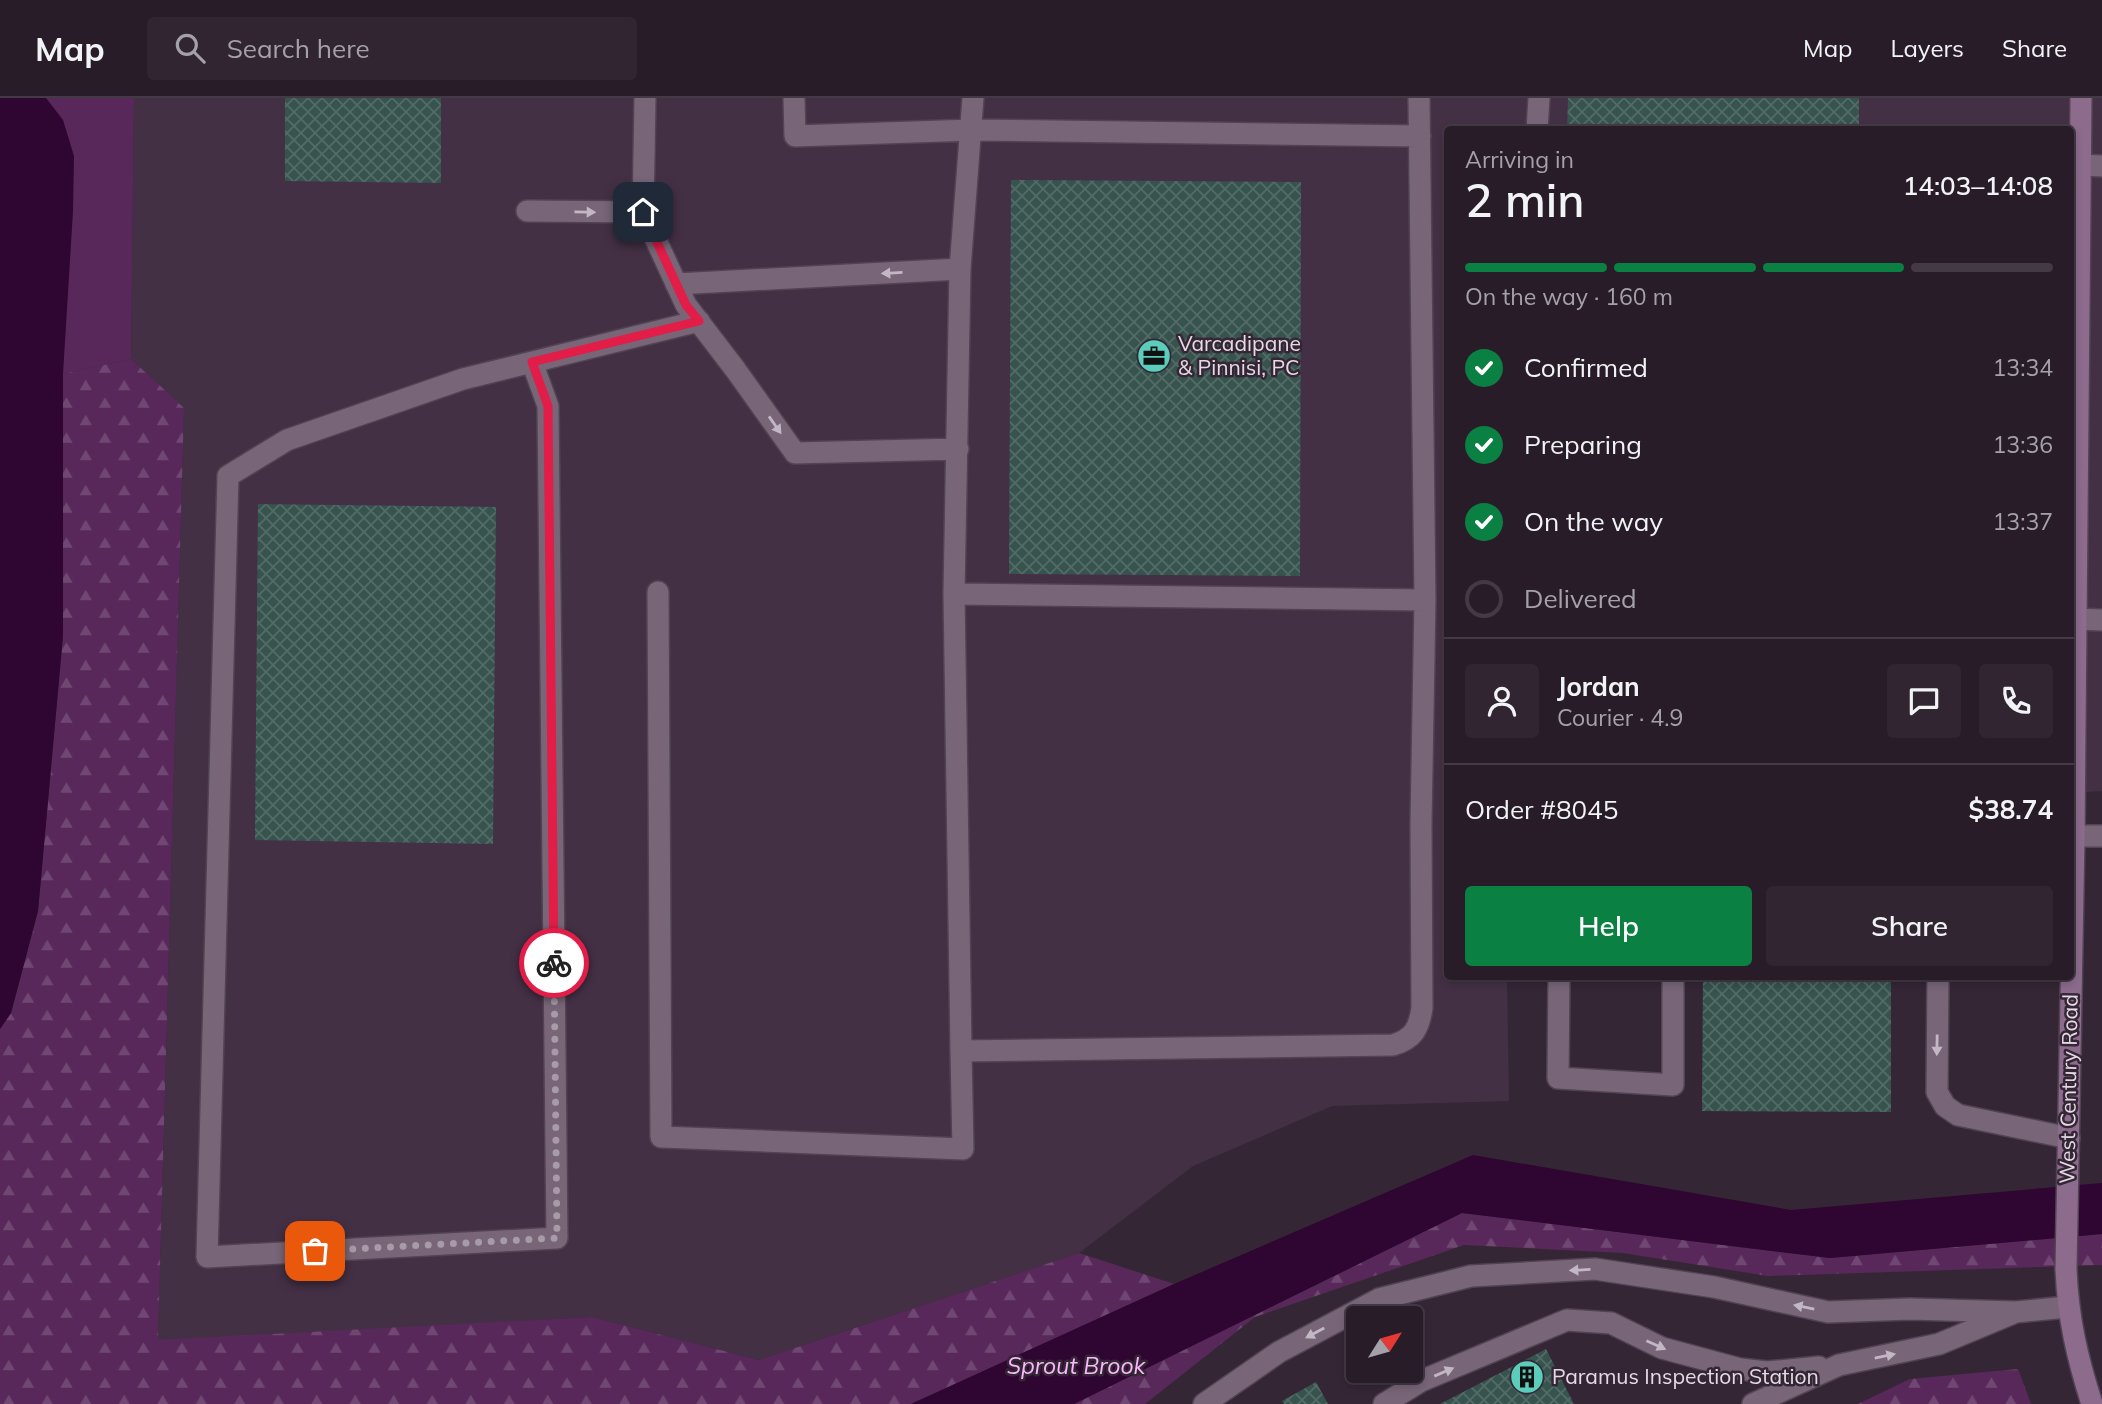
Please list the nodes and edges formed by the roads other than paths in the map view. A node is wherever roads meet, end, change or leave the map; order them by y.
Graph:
1 (645, 98) edge
2 (794, 98) edge
3 (973, 98) edge
4 (1419, 98) edge
5 (1539, 98) edge
6 (2081, 98) edge
7 (1537, 126) edge
8 (972, 130) junction
9 (1420, 136) junction
10 (2080, 165) junction
11 (2102, 166) edge
12 (527, 211) dead end
13 (643, 212) junction
14 (960, 269) junction
15 (676, 284) junction
16 (699, 321) junction
17 (2075, 349) edge
18 (532, 362) junction
19 (958, 449) junction
20 (2074, 452) edge
21 (658, 592) dead end
22 (954, 593) junction
23 (1425, 600) junction
24 (2076, 619) junction
25 (2102, 620) edge
26 (2074, 676) edge
27 (2074, 836) edge
28 (2102, 836) edge
29 (1559, 980) edge
30 (1673, 980) edge
31 (1938, 980) edge
32 (2071, 980) edge
33 (961, 1052) junction
34 (2069, 1138) junction
35 (2067, 1307) junction
36 (2015, 1312) junction
37 (1839, 1366) junction
38 (1203, 1404) edge
39 (1384, 1404) edge
40 (1753, 1404) edge
41 (2092, 1404) edge

1 - 13 street
2 - 8 street
3 - 8 street
4 - 9 street
5 - 7 street
6 - 10 main road, West Century Road
8 - 9 street
8 - 14 street
9 - 23 street
10 - 11 street
10 - 17 main road, West Century Road
12 -> 13 street
13 - 15 street
14 -> 15 street
14 - 19 street
15 - 16 street
16 - 18 street
16 -> 19 street
17 - 20 main road, West Century Road
18 - 18 street
19 - 22 street
20 - 24 main road, West Century Road
21 - 33 street
22 - 23 street
22 - 33 street
23 - 33 street
24 - 25 street
24 - 26 main road, West Century Road
27 - 28 street
29 - 30 street
31 -> 34 street
32 - 34 main road, West Century Road
34 - 35 main road, West Century Road
35 - 36 street
35 - 41 main road, West Century Road
37 -> 36 street
36 -> 38 street
39 -> 37 street
37 - 40 street

